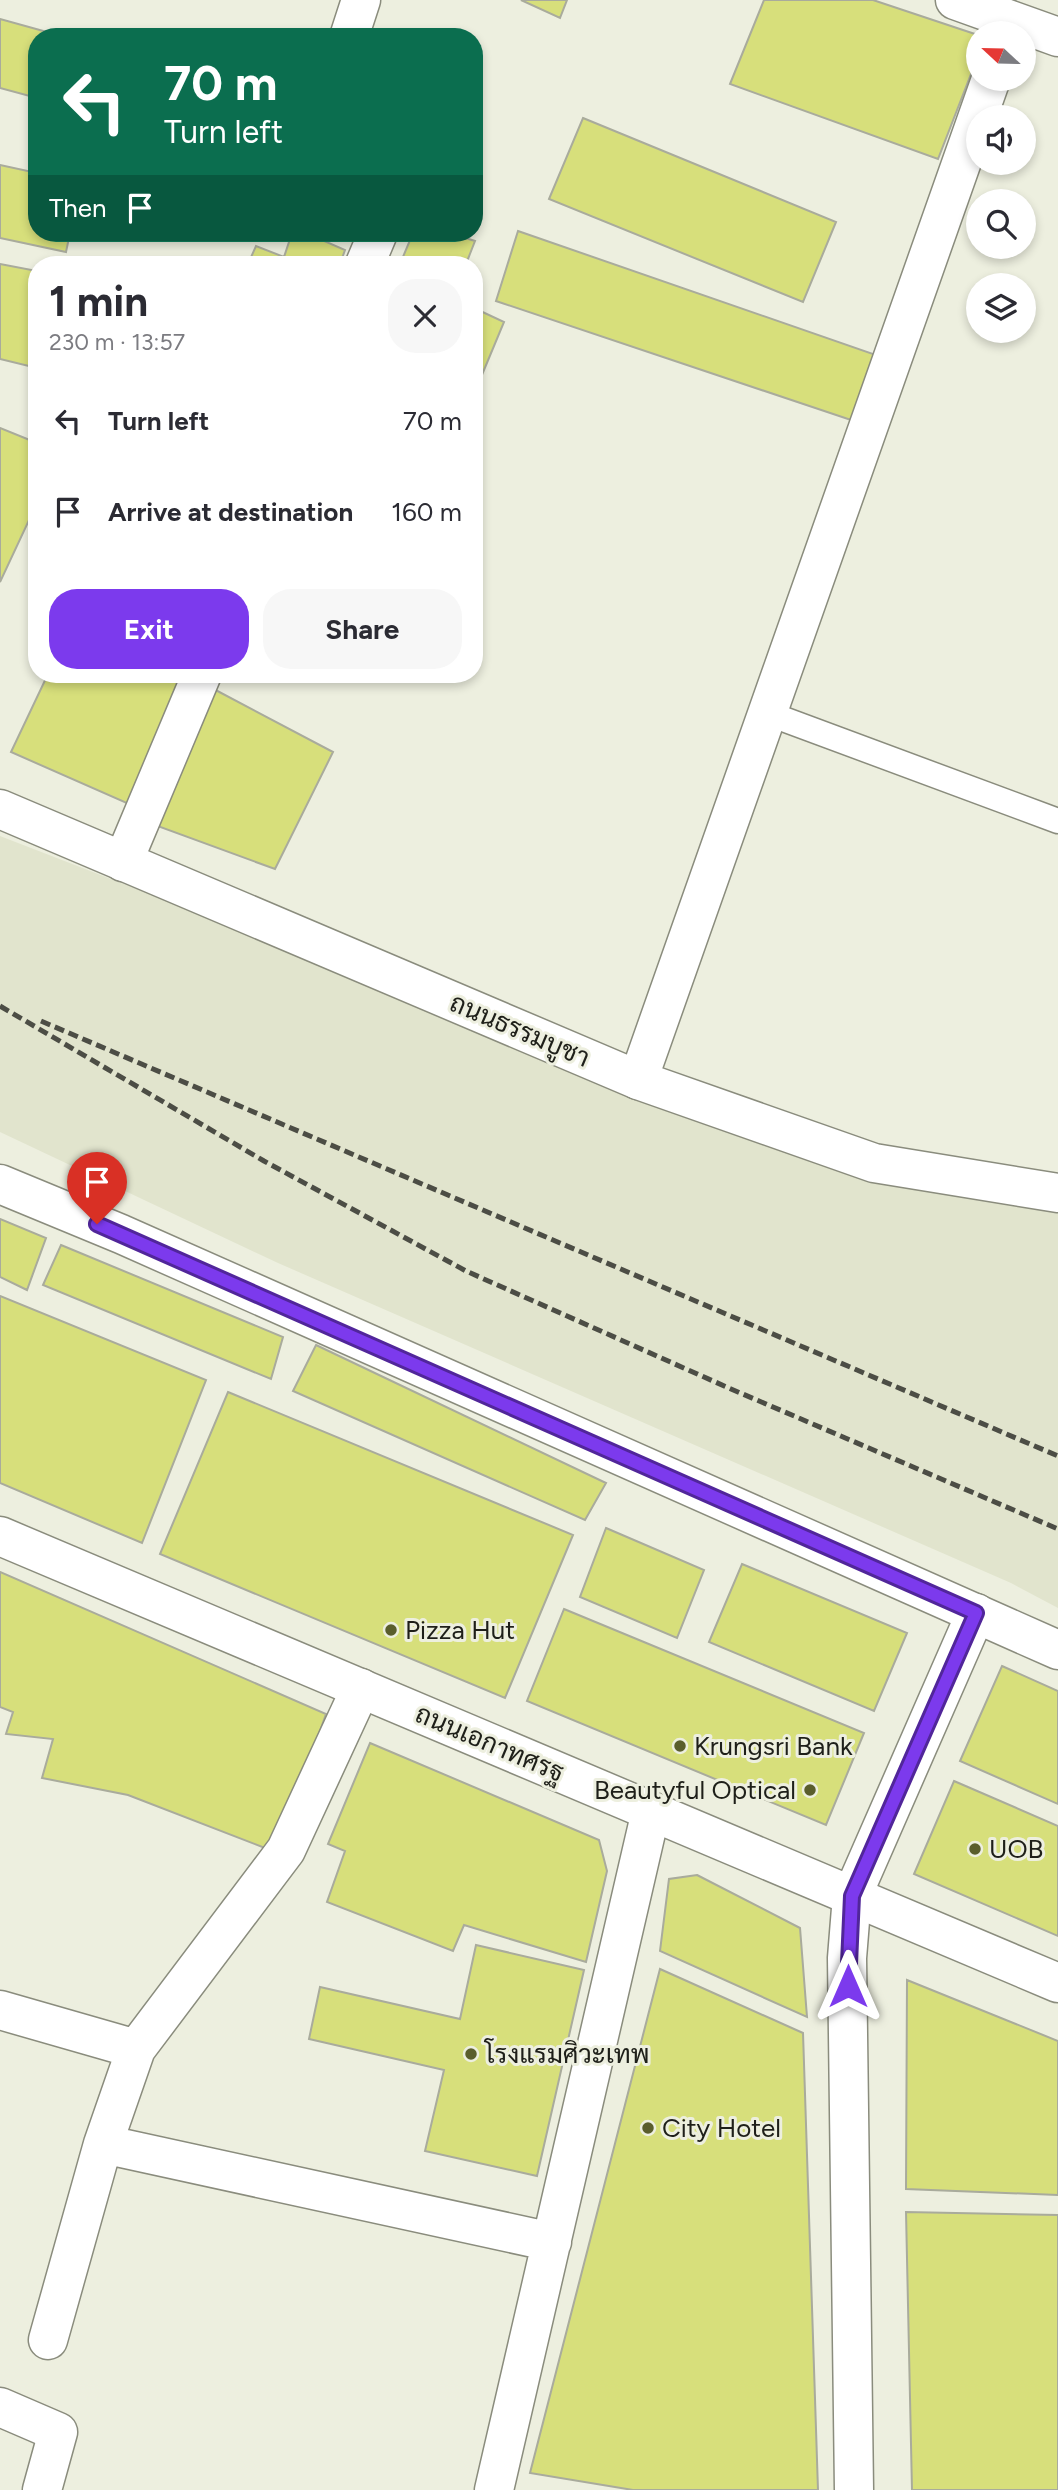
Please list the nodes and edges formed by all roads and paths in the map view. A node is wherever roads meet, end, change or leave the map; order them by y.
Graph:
1 (361, 0) edge
2 (955, 0) edge
3 (998, 21) edge
4 (352, 28) edge
5 (1036, 32) edge
6 (1058, 37) edge
7 (987, 91) edge
8 (198, 683) edge
9 (767, 713) junction
10 (0, 809) edge
11 (1058, 821) edge
12 (123, 862) junction
13 (638, 1080) junction
14 (0, 1185) edge
15 (1058, 1194) edge
16 (0, 1536) edge
17 (976, 1613) junction
18 (1058, 1650) edge
19 (361, 1688) junction
20 (651, 1811) junction
21 (852, 1896) junction
22 (1058, 1983) edge
23 (0, 2010) edge
24 (136, 2049) junction
25 (103, 2144) junction
26 (552, 2242) junction
27 (48, 2340) dead end
28 (0, 2407) edge
29 (42, 2490) edge
30 (494, 2490) edge
31 (854, 2490) edge

1 - 4 street
2 - 3 street
5 - 6 street
7 - 9 street
8 - 12 street
9 - 11 lane
9 - 13 street
10 - 12 street, ถนนธรรมบูชา
12 - 13 street, ถนนธรรมบูชา
13 - 15 street, ถนนธรรมบูชา
14 - 17 street
16 - 19 street, ถนนเอกาทศรฐ
17 - 18 street
17 - 21 street
19 - 20 street, ถนนเอกาทศรฐ
19 - 24 street
20 - 21 street, ถนนเอกาทศรฐ
20 - 26 street
21 - 22 street, ถนนเอกาทศรฐ
21 - 31 street
23 - 24 street
24 - 25 street
25 - 26 street
25 - 27 street
26 - 30 street
28 - 29 street

